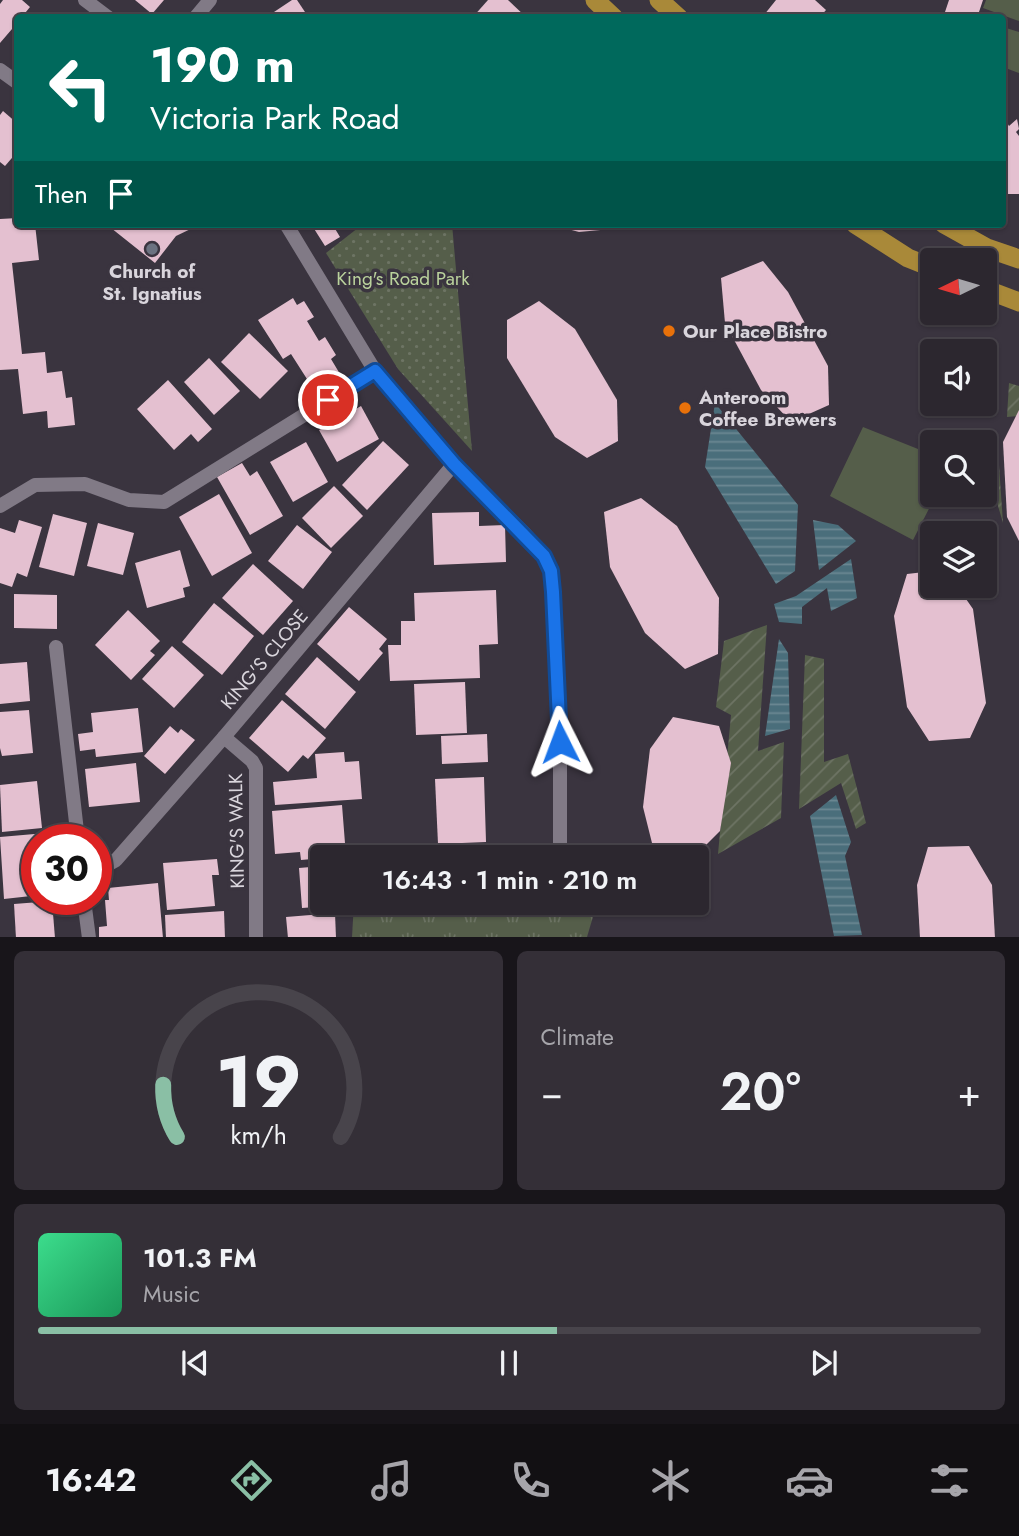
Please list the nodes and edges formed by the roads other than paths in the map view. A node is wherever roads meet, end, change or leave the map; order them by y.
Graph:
1 (86, 0) edge
2 (210, 0) edge
3 (595, 0) edge
4 (659, 0) edge
5 (104, 14) edge
6 (198, 14) edge
7 (610, 14) edge
8 (675, 14) edge
9 (288, 228) edge
10 (861, 228) edge
11 (951, 228) edge
12 (1019, 259) edge
13 (920, 263) edge
14 (998, 294) edge
15 (1019, 302) edge
16 (375, 371) junction
17 (454, 464) junction
18 (0, 506) edge
19 (56, 647) dead end
20 (225, 737) junction
21 (76, 824) edge
22 (560, 845) edge
23 (112, 862) edge
24 (86, 915) edge
25 (89, 937) edge
26 (256, 937) edge

1 - 5 street
2 - 6 street
3 - 7 highway
4 - 8 highway
9 - 16 street
10 - 13 highway
11 - 12 highway
14 - 15 highway
16 - 17 street
16 - 18 street
17 - 20 street, KING'S CLOSE
17 - 22 street
19 - 21 street
20 - 23 street, KING'S CLOSE
20 - 26 street, KING'S WALK
24 - 25 street

